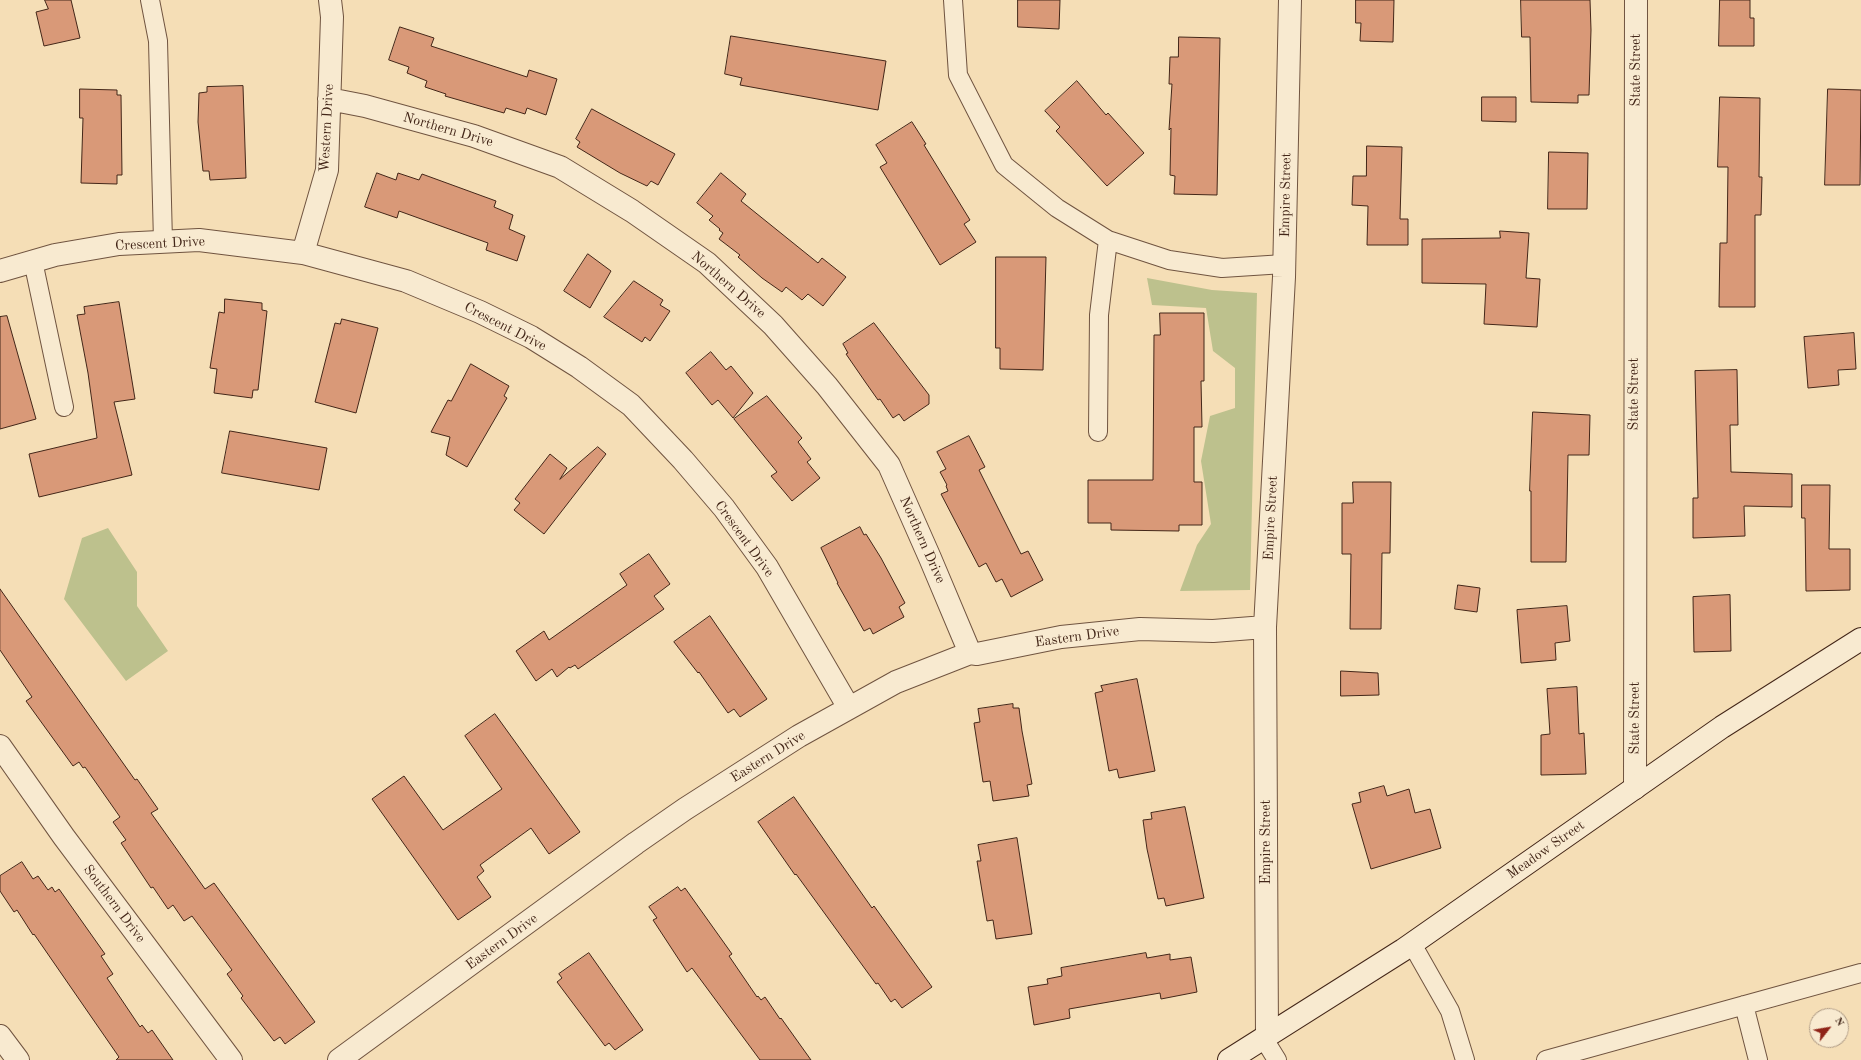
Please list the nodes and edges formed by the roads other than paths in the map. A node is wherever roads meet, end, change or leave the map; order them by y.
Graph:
1 (150, 0) edge
2 (330, 0) edge
3 (1290, 0) edge
4 (1636, 0) edge
5 (949, 1) edge
6 (329, 99) junction
7 (1108, 240) junction
8 (163, 242) junction
9 (303, 253) junction
10 (33, 262) junction
11 (1284, 264) junction
12 (0, 271) edge
13 (64, 407) dead end
14 (1098, 432) dead end
15 (1265, 627) junction
16 (1861, 639) edge
17 (970, 653) junction
18 (849, 708) junction
19 (0, 746) edge
20 (1635, 788) junction
21 (1412, 944) junction
22 (1861, 972) edge
23 (1744, 1005) junction
24 (0, 1036) edge
25 (1266, 1038) junction
26 (18, 1060) edge
27 (231, 1060) edge
28 (339, 1060) edge
29 (1229, 1060) edge
30 (1277, 1060) edge
31 (1465, 1060) edge
32 (1546, 1060) edge
33 (1758, 1060) edge

1 - 8 lane
2 - 6 street, Western Drive
3 - 11 street, Empire Street
4 - 20 street, State Street
5 - 7 lane
6 - 9 street, Western Drive
6 - 17 street, Northern Drive
7 - 11 lane
7 - 14 lane
8 - 9 street, Crescent Drive
8 - 10 street, Crescent Drive
9 - 18 street, Crescent Drive
10 - 12 street, Crescent Drive
10 - 13 lane
11 - 15 street, Empire Street
15 - 17 street, Eastern Drive
15 - 25 street, Empire Street
16 - 20 street, Meadow Street
17 - 18 street, Eastern Drive
18 - 28 street, Eastern Drive
19 - 27 street, Southern Drive
20 - 21 street, Meadow Street
21 - 25 street, Meadow Street
21 - 31 lane
22 - 23 lane
23 - 32 lane
23 - 33 lane
24 - 26 street
25 - 29 street, Meadow Street
25 - 30 lane

